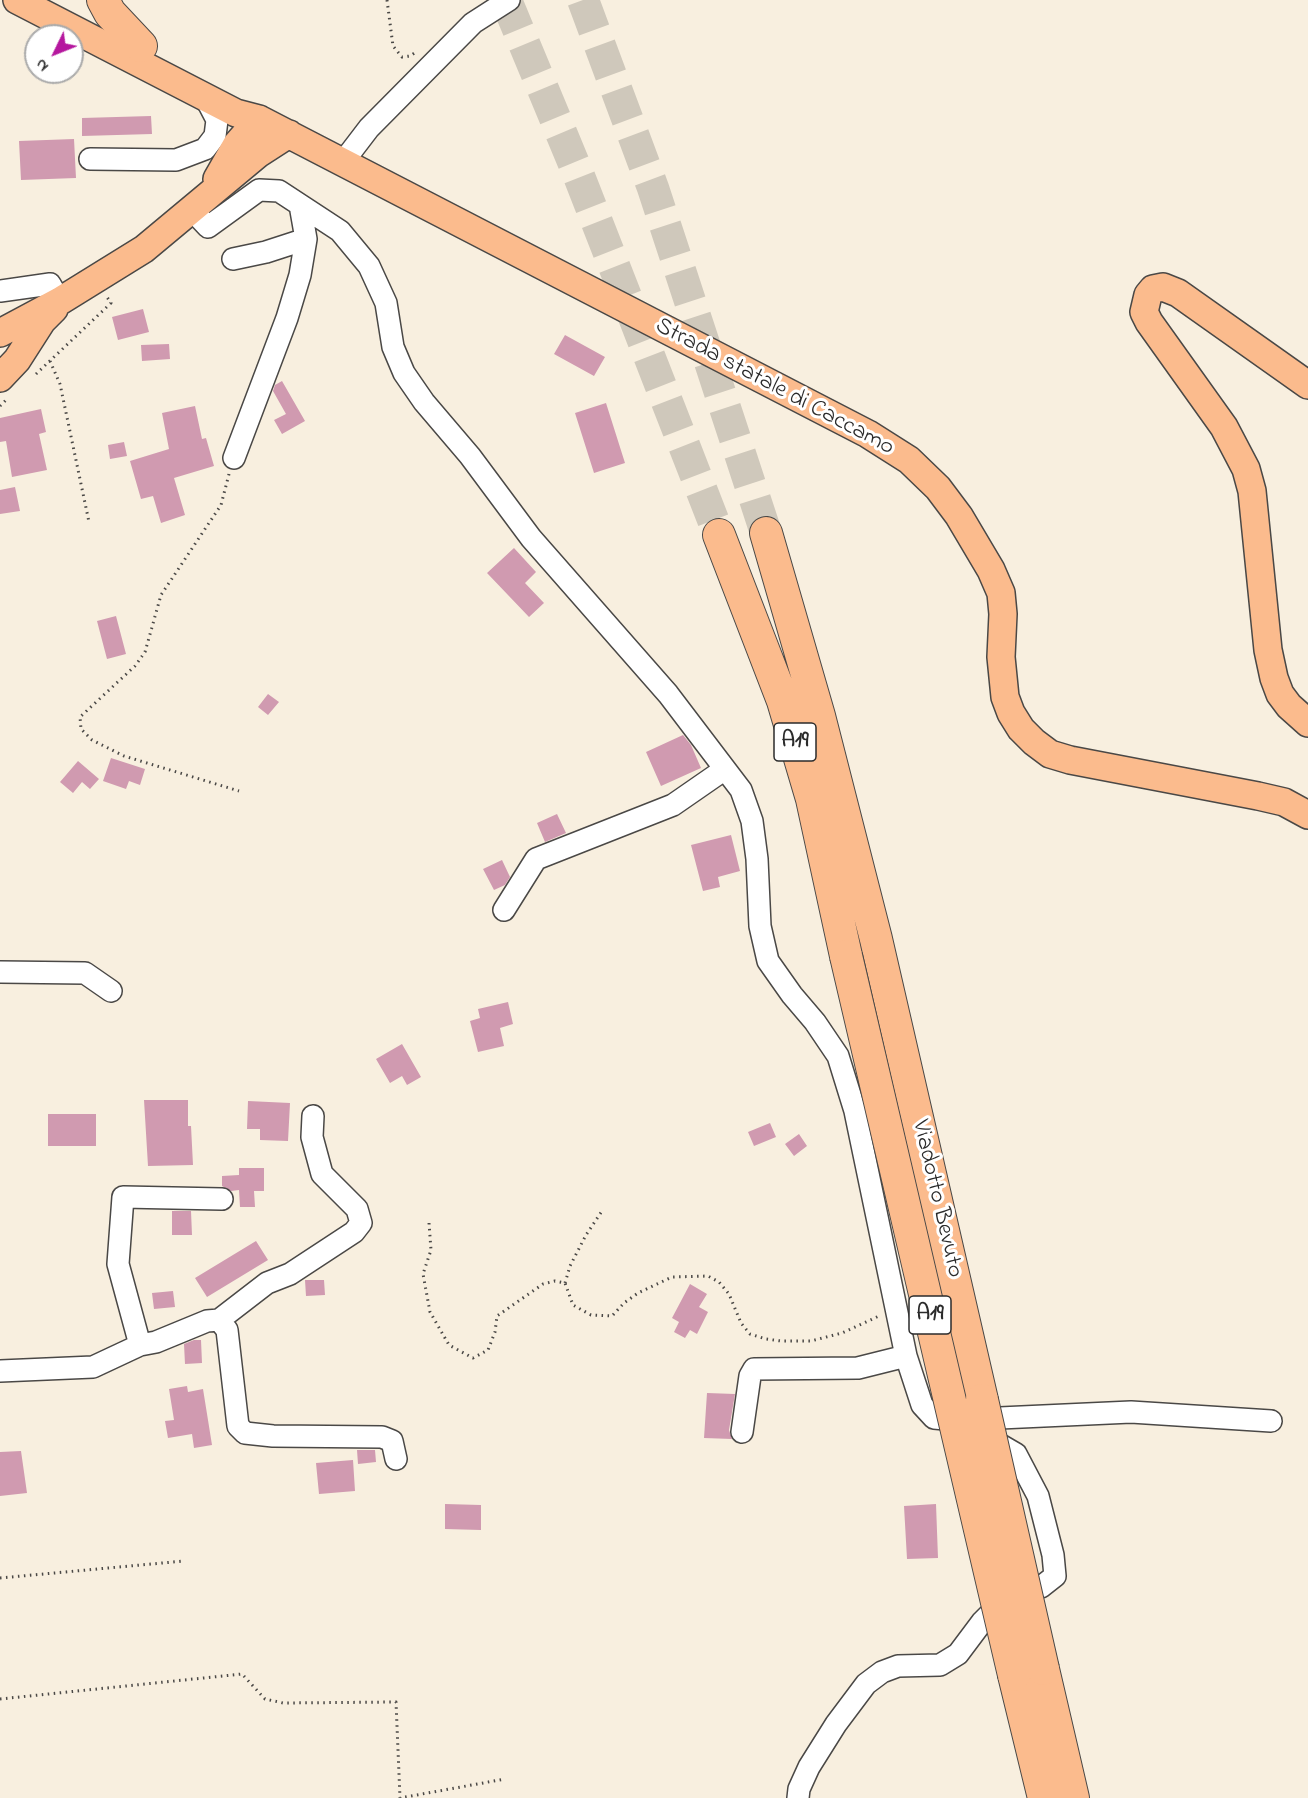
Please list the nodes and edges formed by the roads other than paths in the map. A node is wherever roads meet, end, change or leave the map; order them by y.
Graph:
1 (17, 0) edge
2 (53, 0) edge
3 (103, 0) edge
4 (509, 0) edge
5 (141, 46) junction
6 (205, 98) junction
7 (248, 116) junction
8 (289, 134) junction
9 (247, 149) junction
10 (90, 159) dead end
11 (343, 162) junction
12 (198, 204) junction
13 (300, 205) junction
14 (306, 239) junction
15 (234, 259) dead end
16 (0, 291) edge
17 (60, 301) junction
18 (0, 333) edge
19 (1308, 385) edge
20 (4, 388) edge
21 (234, 458) road end
22 (766, 533) tunnel mouth
23 (719, 535) tunnel mouth
24 (1308, 723) edge
25 (725, 769) junction
26 (1308, 815) edge
27 (504, 910) dead end
28 (0, 972) edge
29 (111, 991) dead end
30 (313, 1116) dead end
31 (222, 1199) dead end
32 (219, 1320) junction
33 (140, 1345) junction
34 (906, 1356) junction
35 (0, 1371) edge
36 (956, 1420) junction
37 (1271, 1420) dead end
38 (742, 1432) dead end
39 (396, 1459) dead end
40 (1029, 1672) junction
41 (798, 1798) edge
42 (1044, 1798) edge
43 (1073, 1798) edge

1 - 6 main road, Strada statale di Caccamo
2 - 5 main road, Strada statale di Caccamo
3 - 5 highway
4 - 11 street
5 - 7 main road, Strada statale di Caccamo
6 - 7 main road, Strada statale di Caccamo
6 - 10 street
7 - 8 main road, Strada statale di Caccamo
7 - 9 main road
8 - 9 main road
8 - 11 main road, Strada statale di Caccamo
9 - 12 main road
11 - 26 main road, Strada statale di Caccamo
12 - 13 street
12 - 17 main road
13 - 14 street
13 - 25 street
14 - 15 street
14 - 21 street
16 - 17 street
17 - 18 main road
17 - 20 main road
19 - 24 main road
22 - 40 highway, Viadotto Bevuto / A19, bridge
23 - 40 highway, Viadotto Bevuto / A19, bridge
25 - 27 street
25 - 34 street
28 - 29 street
30 - 32 street
31 - 33 street
32 - 33 street
32 - 39 street
33 - 35 street
34 - 36 street
34 - 38 street
36 - 37 street
36 - 41 street
40 - 42 highway, A19
40 - 43 highway, A19

